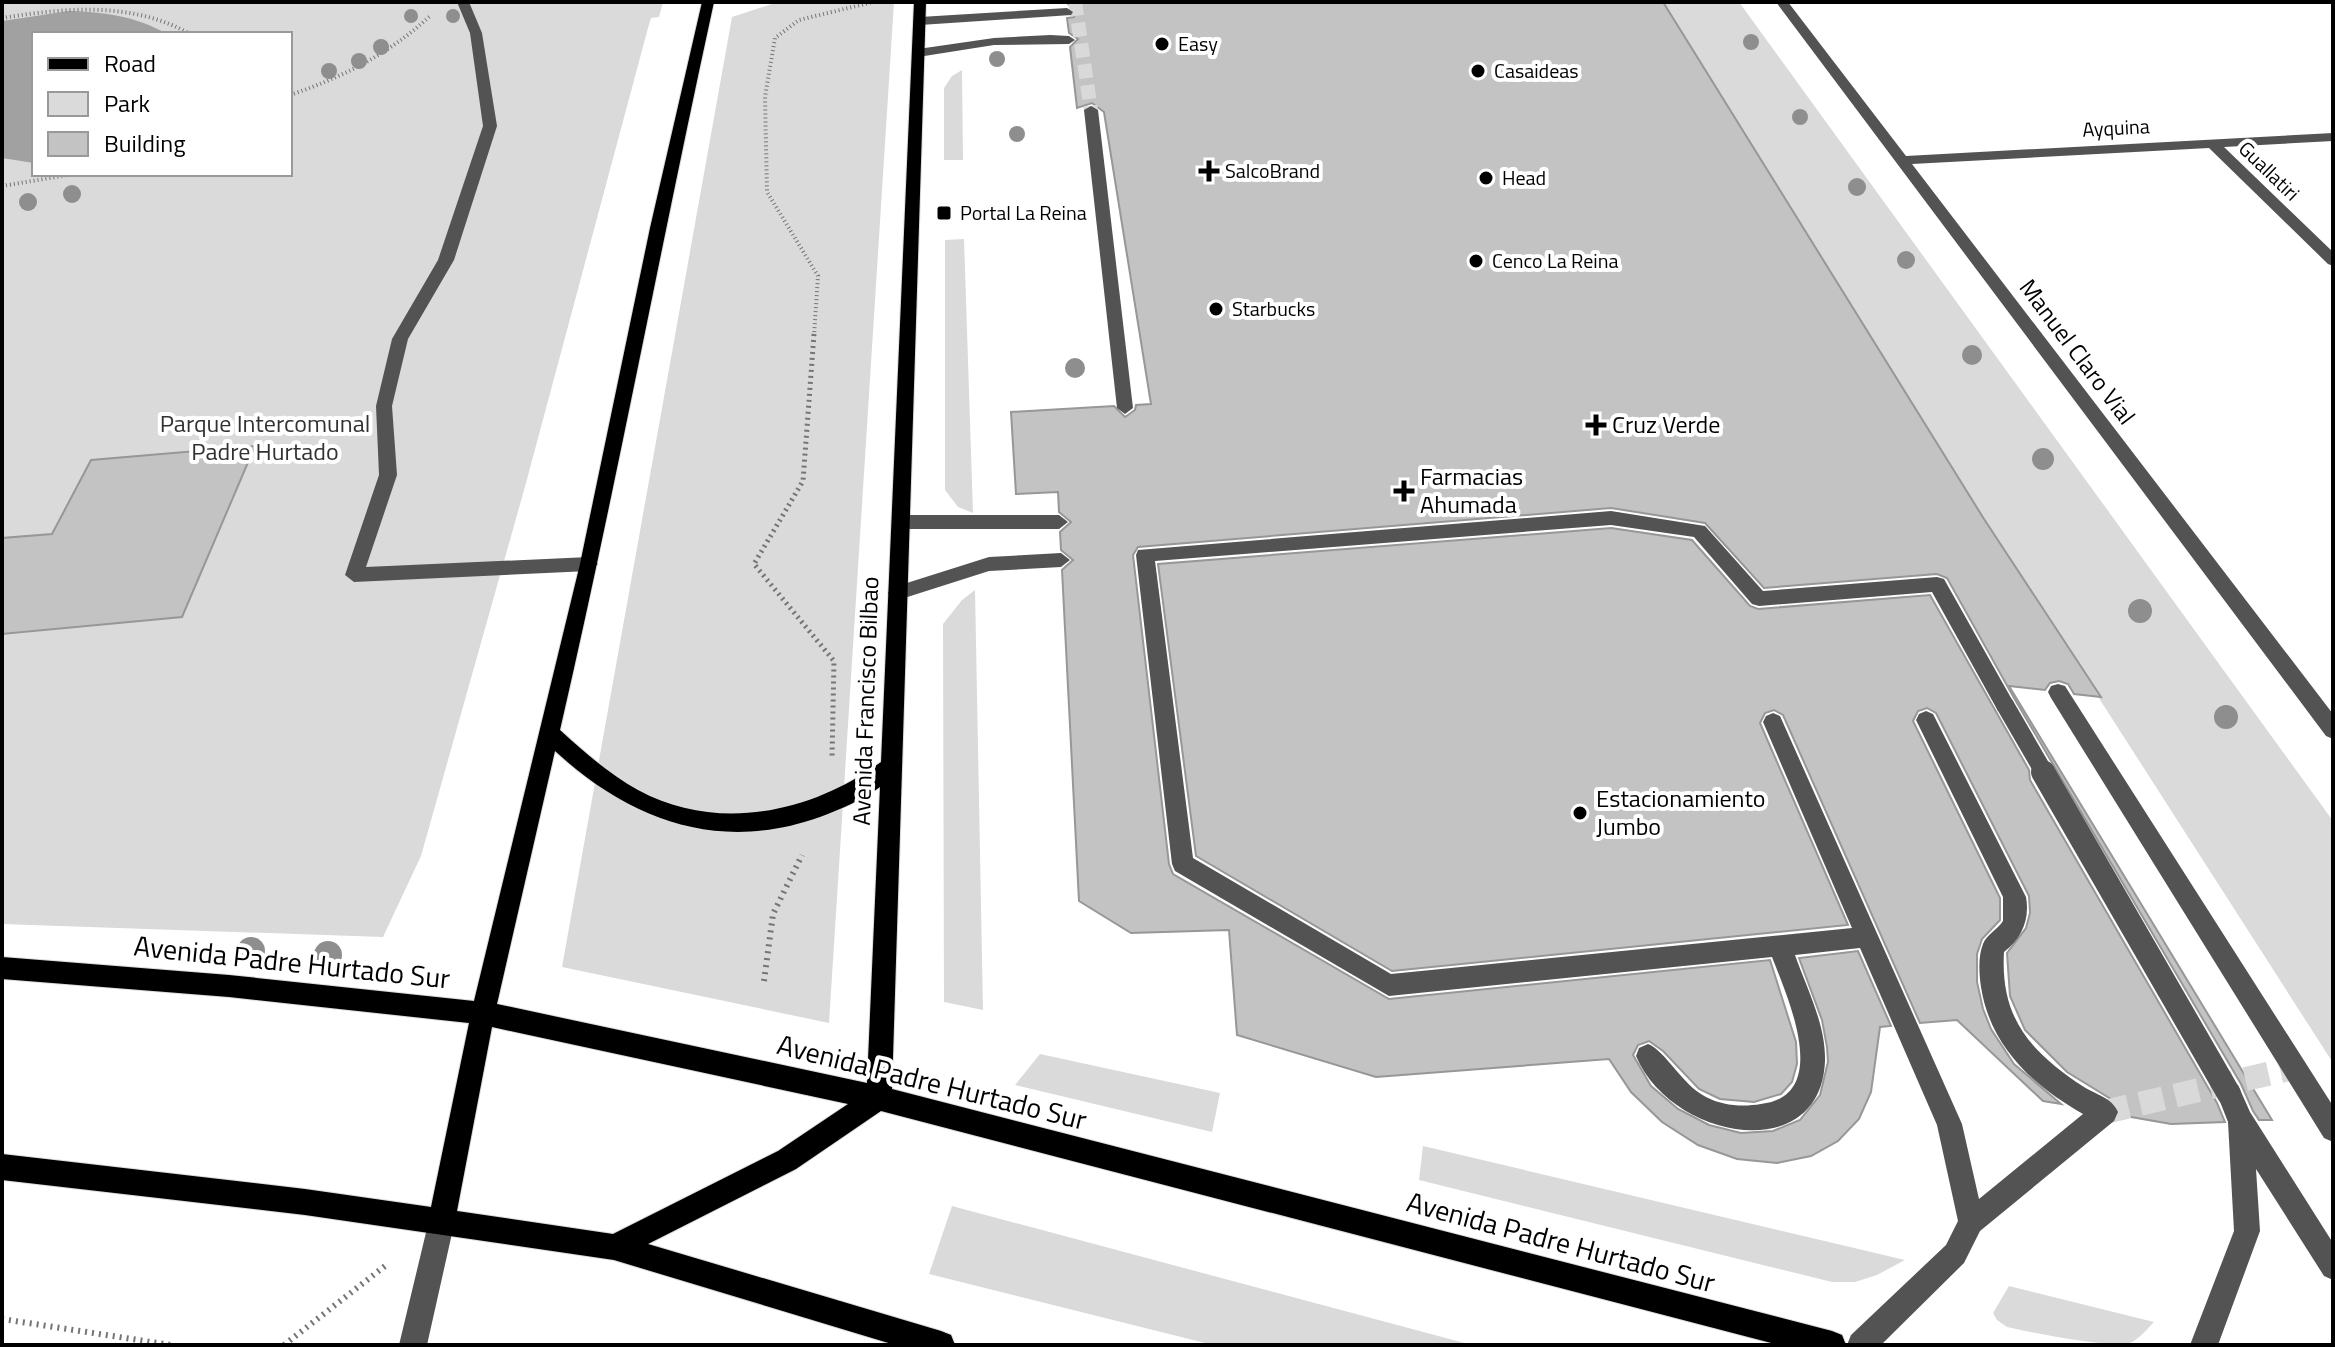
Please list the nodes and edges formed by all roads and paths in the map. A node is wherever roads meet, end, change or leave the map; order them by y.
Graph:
1 (463, 2) edge
2 (726, 2) edge
3 (873, 2) edge
4 (1782, 2) edge
5 (708, 4) edge
6 (920, 11) edge
7 (1067, 12) dead end
8 (432, 14) dead end
9 (2, 18) edge
10 (186, 32) edge
11 (1069, 40) dead end
12 (918, 53) junction
13 (292, 94) edge
14 (1091, 110) tunnel mouth
15 (2333, 137) edge
16 (2212, 143) junction
17 (1901, 160) junction
18 (62, 176) edge
19 (2, 186) edge
20 (2333, 261) edge
21 (1125, 408) dead end
22 (901, 522) junction
23 (1059, 522) dead end
24 (1061, 560) dead end
25 (589, 564) junction
26 (898, 593) junction
27 (2058, 692) dead end
28 (1926, 720) dead end
29 (1773, 722) dead end
30 (2333, 730) edge
31 (551, 734) junction
32 (892, 766) junction
33 (830, 806) junction
34 (1868, 937) junction
35 (1780, 946) junction
36 (2, 968) edge
37 (764, 981) dead end
38 (483, 1013) junction
39 (1648, 1056) dead end
40 (879, 1098) junction
41 (2241, 1121) junction
42 (2333, 1129) edge
43 (2, 1167) edge
44 (442, 1220) junction
45 (1971, 1222) junction
46 (614, 1247) junction
47 (2333, 1267) edge
48 (2, 1319) edge
49 (171, 1345) edge
50 (284, 1345) edge
51 (413, 1345) edge
52 (941, 1345) edge
53 (1832, 1345) edge
54 (1861, 1345) edge
55 (2204, 1345) edge

1 - 25 street
2 - 5 main road
3 - 33 path
4 - 17 street, Manuel Claro Vial
5 - 25 main road
6 - 7 street
6 - 12 main road, Avenida Francisco Bilbao
8 - 13 path
9 - 10 path
11 - 12 street
12 - 22 main road, Avenida Francisco Bilbao
14 - 21 street
15 - 16 street, Ayquina
16 - 17 street, Ayquina
16 - 20 street, Guallatiri
17 - 30 street, Manuel Claro Vial
18 - 19 path
22 - 23 street
22 - 26 main road, Avenida Francisco Bilbao
24 - 26 street
25 - 31 main road
26 - 32 main road, Avenida Francisco Bilbao
27 - 42 street
28 - 45 street
29 - 34 street
31 - 33 main road
31 - 38 main road
32 - 33 main road
32 - 40 main road, Avenida Francisco Bilbao
33 - 37 path
34 - 35 street
34 - 45 street
35 - 39 street
35 - 41 street, bridge
36 - 38 main road, Avenida Padre Hurtado Sur
38 - 40 main road, Avenida Padre Hurtado Sur
38 - 44 main road
40 - 46 main road
40 - 53 main road, Avenida Padre Hurtado Sur
41 - 47 street
41 - 55 street
43 - 44 main road
44 - 46 main road
44 - 50 path
44 - 51 street
45 - 54 street
46 - 52 main road
48 - 49 path

